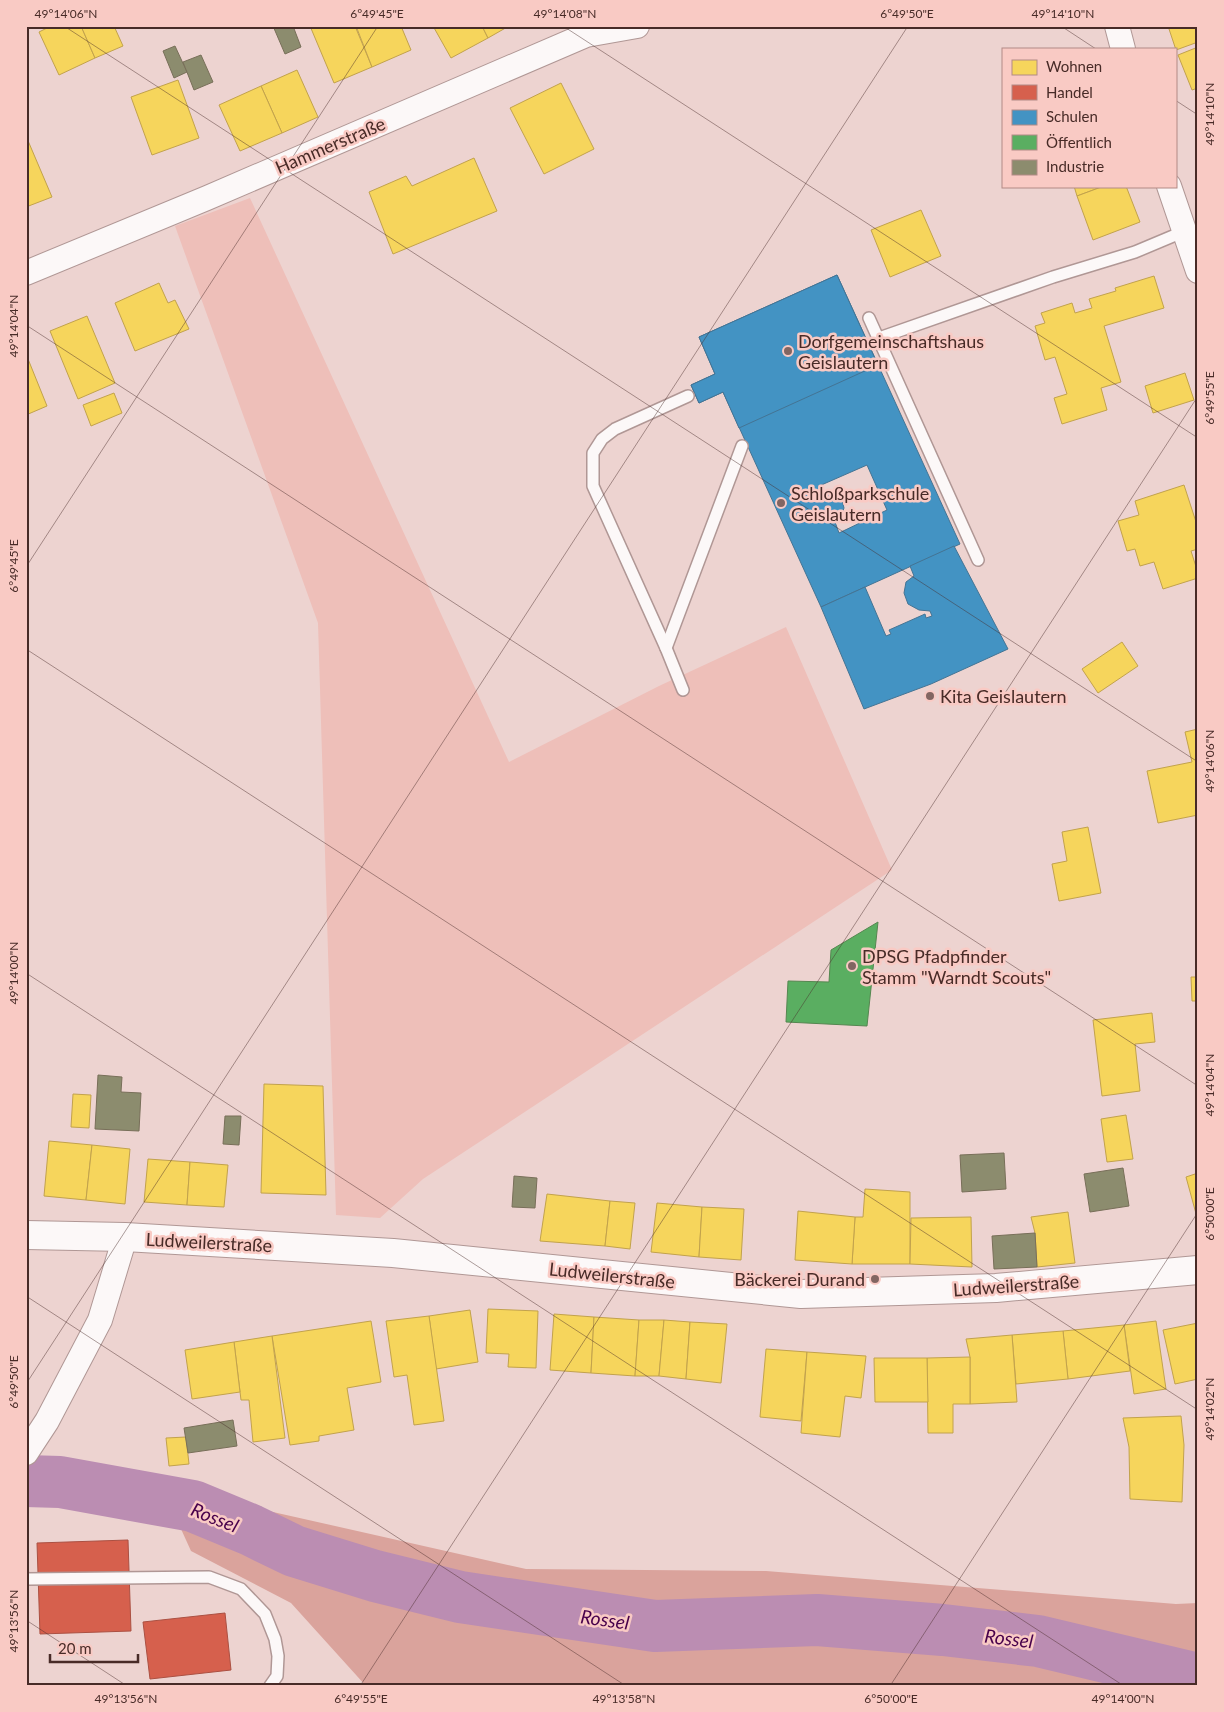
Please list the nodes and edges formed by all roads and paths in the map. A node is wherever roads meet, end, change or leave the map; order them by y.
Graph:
1 (637, 26) edge
2 (1117, 26) edge
3 (1123, 48) edge
4 (1170, 188) edge
5 (1185, 231) junction
6 (1198, 271) edge
7 (26, 274) edge
8 (869, 318) dead end
9 (878, 338) junction
10 (688, 396) dead end
11 (742, 446) dead end
12 (978, 560) dead end
13 (666, 648) junction
14 (682, 690) dead end
15 (26, 1236) edge
16 (125, 1237) junction
17 (1198, 1270) edge
18 (30, 1449) edge
19 (26, 1578) edge
20 (270, 1686) edge

1 - 7 street, Hammerstraße
2 - 3 street
4 - 5 street
5 - 6 street
5 - 9 lane
8 - 9 lane
9 - 12 lane
10 - 13 lane
11 - 13 lane
13 - 14 lane
15 - 16 main road, Ludweilerstraße
16 - 17 main road, Ludweilerstraße
16 - 18 street
19 - 20 lane

